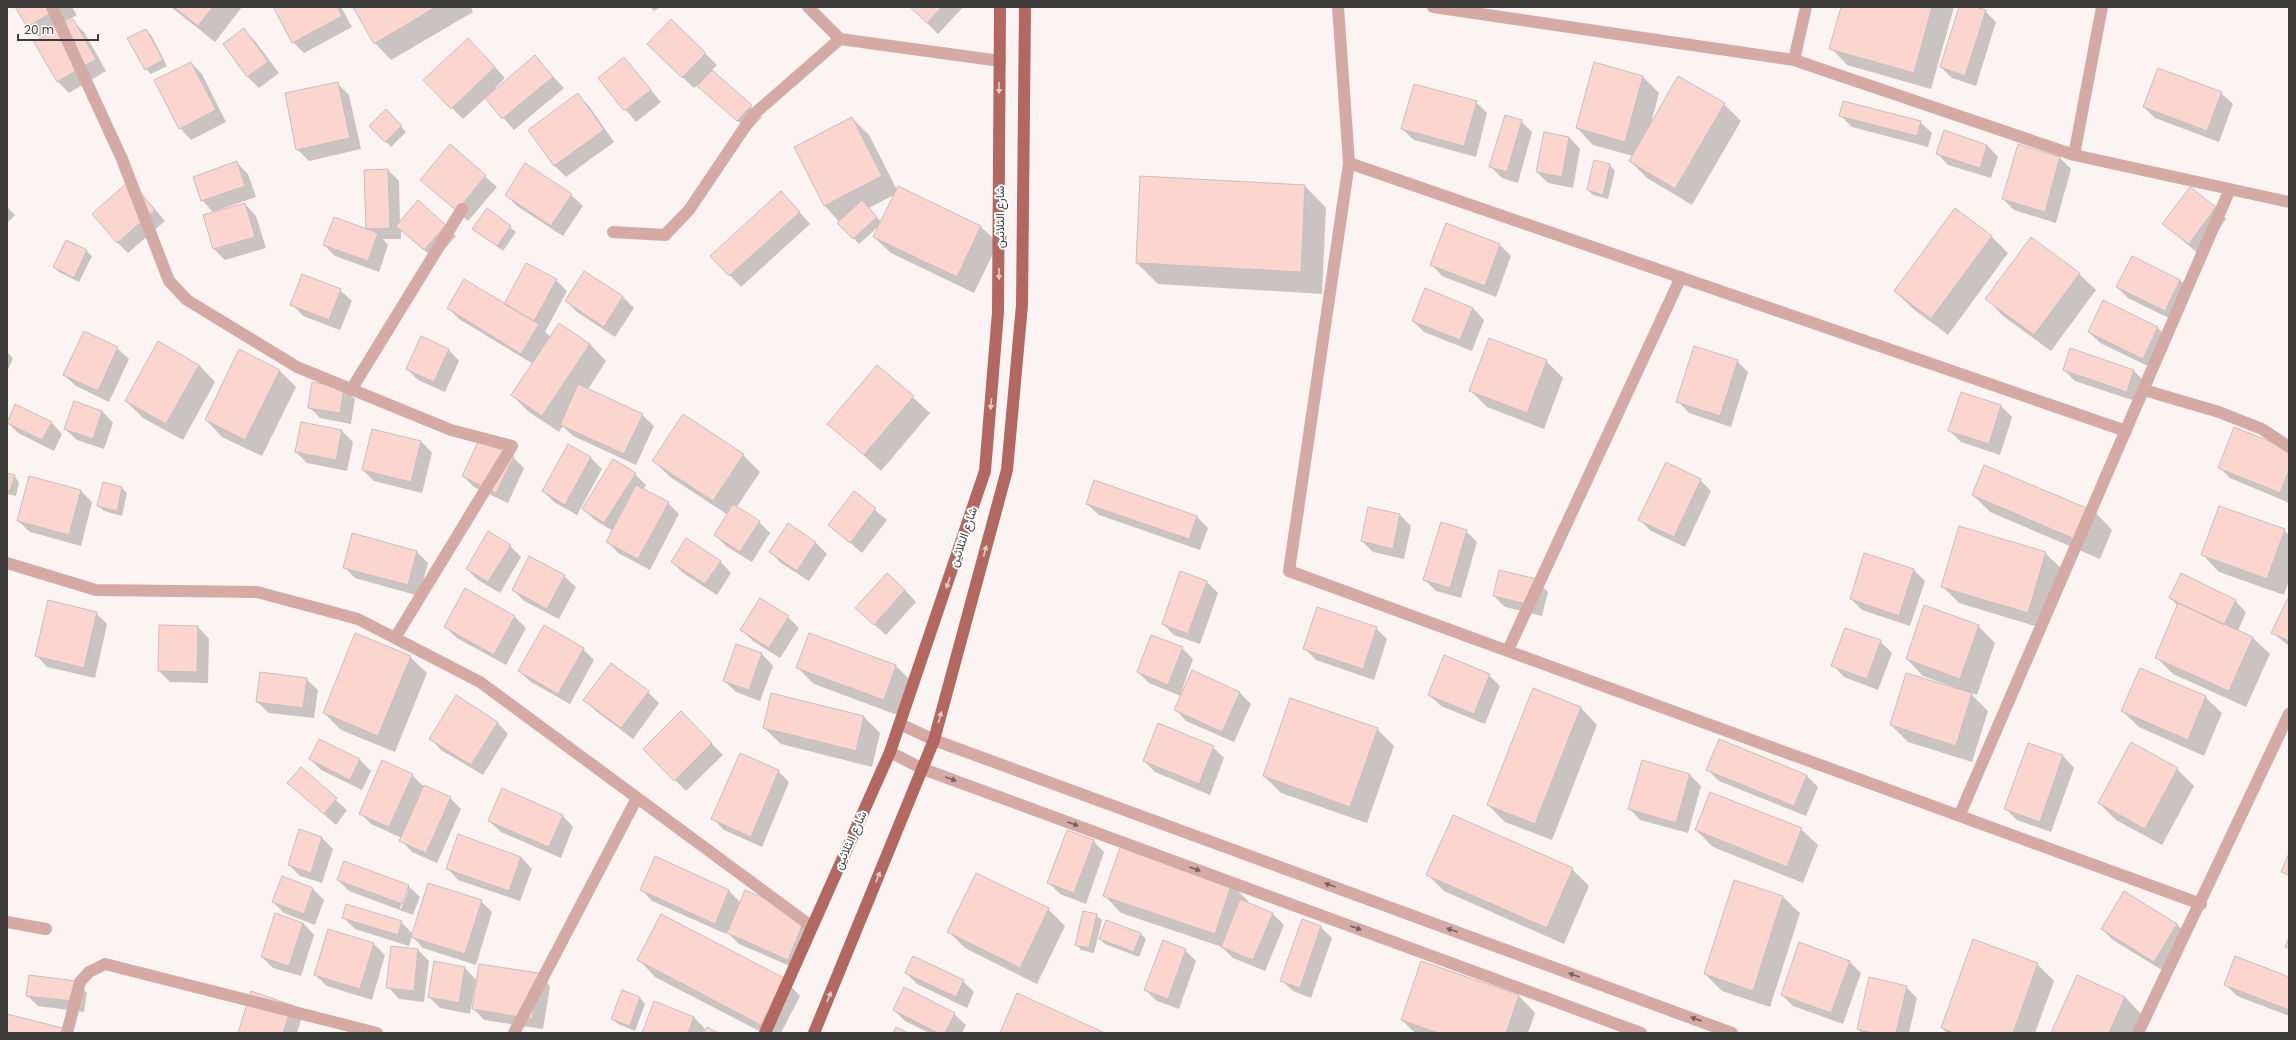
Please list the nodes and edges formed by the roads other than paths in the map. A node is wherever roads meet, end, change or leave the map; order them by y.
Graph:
1 (52, 7) edge
2 (808, 7) edge
3 (1000, 7) edge
4 (1024, 7) edge
5 (1338, 7) edge
6 (1433, 7) edge
7 (1806, 7) edge
8 (2102, 7) edge
9 (840, 39) junction
10 (1794, 60) junction
11 (1000, 61) junction
12 (2074, 155) junction
13 (1349, 162) junction
14 (2230, 189) junction
15 (2289, 202) edge
16 (462, 209) dead end
17 (613, 232) dead end
18 (1681, 277) junction
19 (351, 390) junction
20 (2144, 390) junction
21 (2126, 431) junction
22 (2289, 447) edge
23 (7, 563) edge
24 (394, 638) junction
25 (1508, 650) junction
26 (2289, 714) edge
27 (900, 724) junction
28 (934, 740) junction
29 (890, 752) junction
30 (923, 769) junction
31 (637, 798) junction
32 (1960, 814) junction
33 (2201, 904) junction
34 (7, 922) edge
35 (811, 926) junction
36 (46, 929) dead end
37 (1710, 1029) edge
38 (67, 1033) edge
39 (377, 1033) edge
40 (514, 1033) edge
41 (765, 1033) edge
42 (814, 1033) edge
43 (1641, 1033) edge
44 (1732, 1033) edge
45 (2138, 1033) edge

1 - 19 street
2 - 9 street
3 - 11 main road, شارع الثلاثين
28 -> 4 main road, شارع الثلاثين
5 - 13 street
6 - 10 street
7 - 10 street
8 - 12 street
9 - 11 street
9 - 17 street
10 - 12 street
11 -> 27 main road, شارع الثلاثين
12 - 14 street
13 - 18 street
13 - 25 street
14 - 15 street
14 - 20 street
16 - 19 street
18 - 21 street
18 - 25 street
19 - 24 street
20 - 21 street
20 - 22 street
21 - 32 street
23 - 24 street
24 - 31 street
25 - 32 street
26 - 33 street
27 - 28 street
27 - 29 main road, شارع الثلاثين
28 - 30 main road, شارع الثلاثين
37 -> 28 street
29 - 30 street
29 - 35 main road, شارع الثلاثين
42 -> 30 main road, شارع الثلاثين
30 -> 43 street
31 - 35 street
31 - 40 street
32 - 33 street
33 - 45 street
34 - 36 street
35 - 41 main road, شارع الثلاثين
37 - 44 street
38 - 39 street

